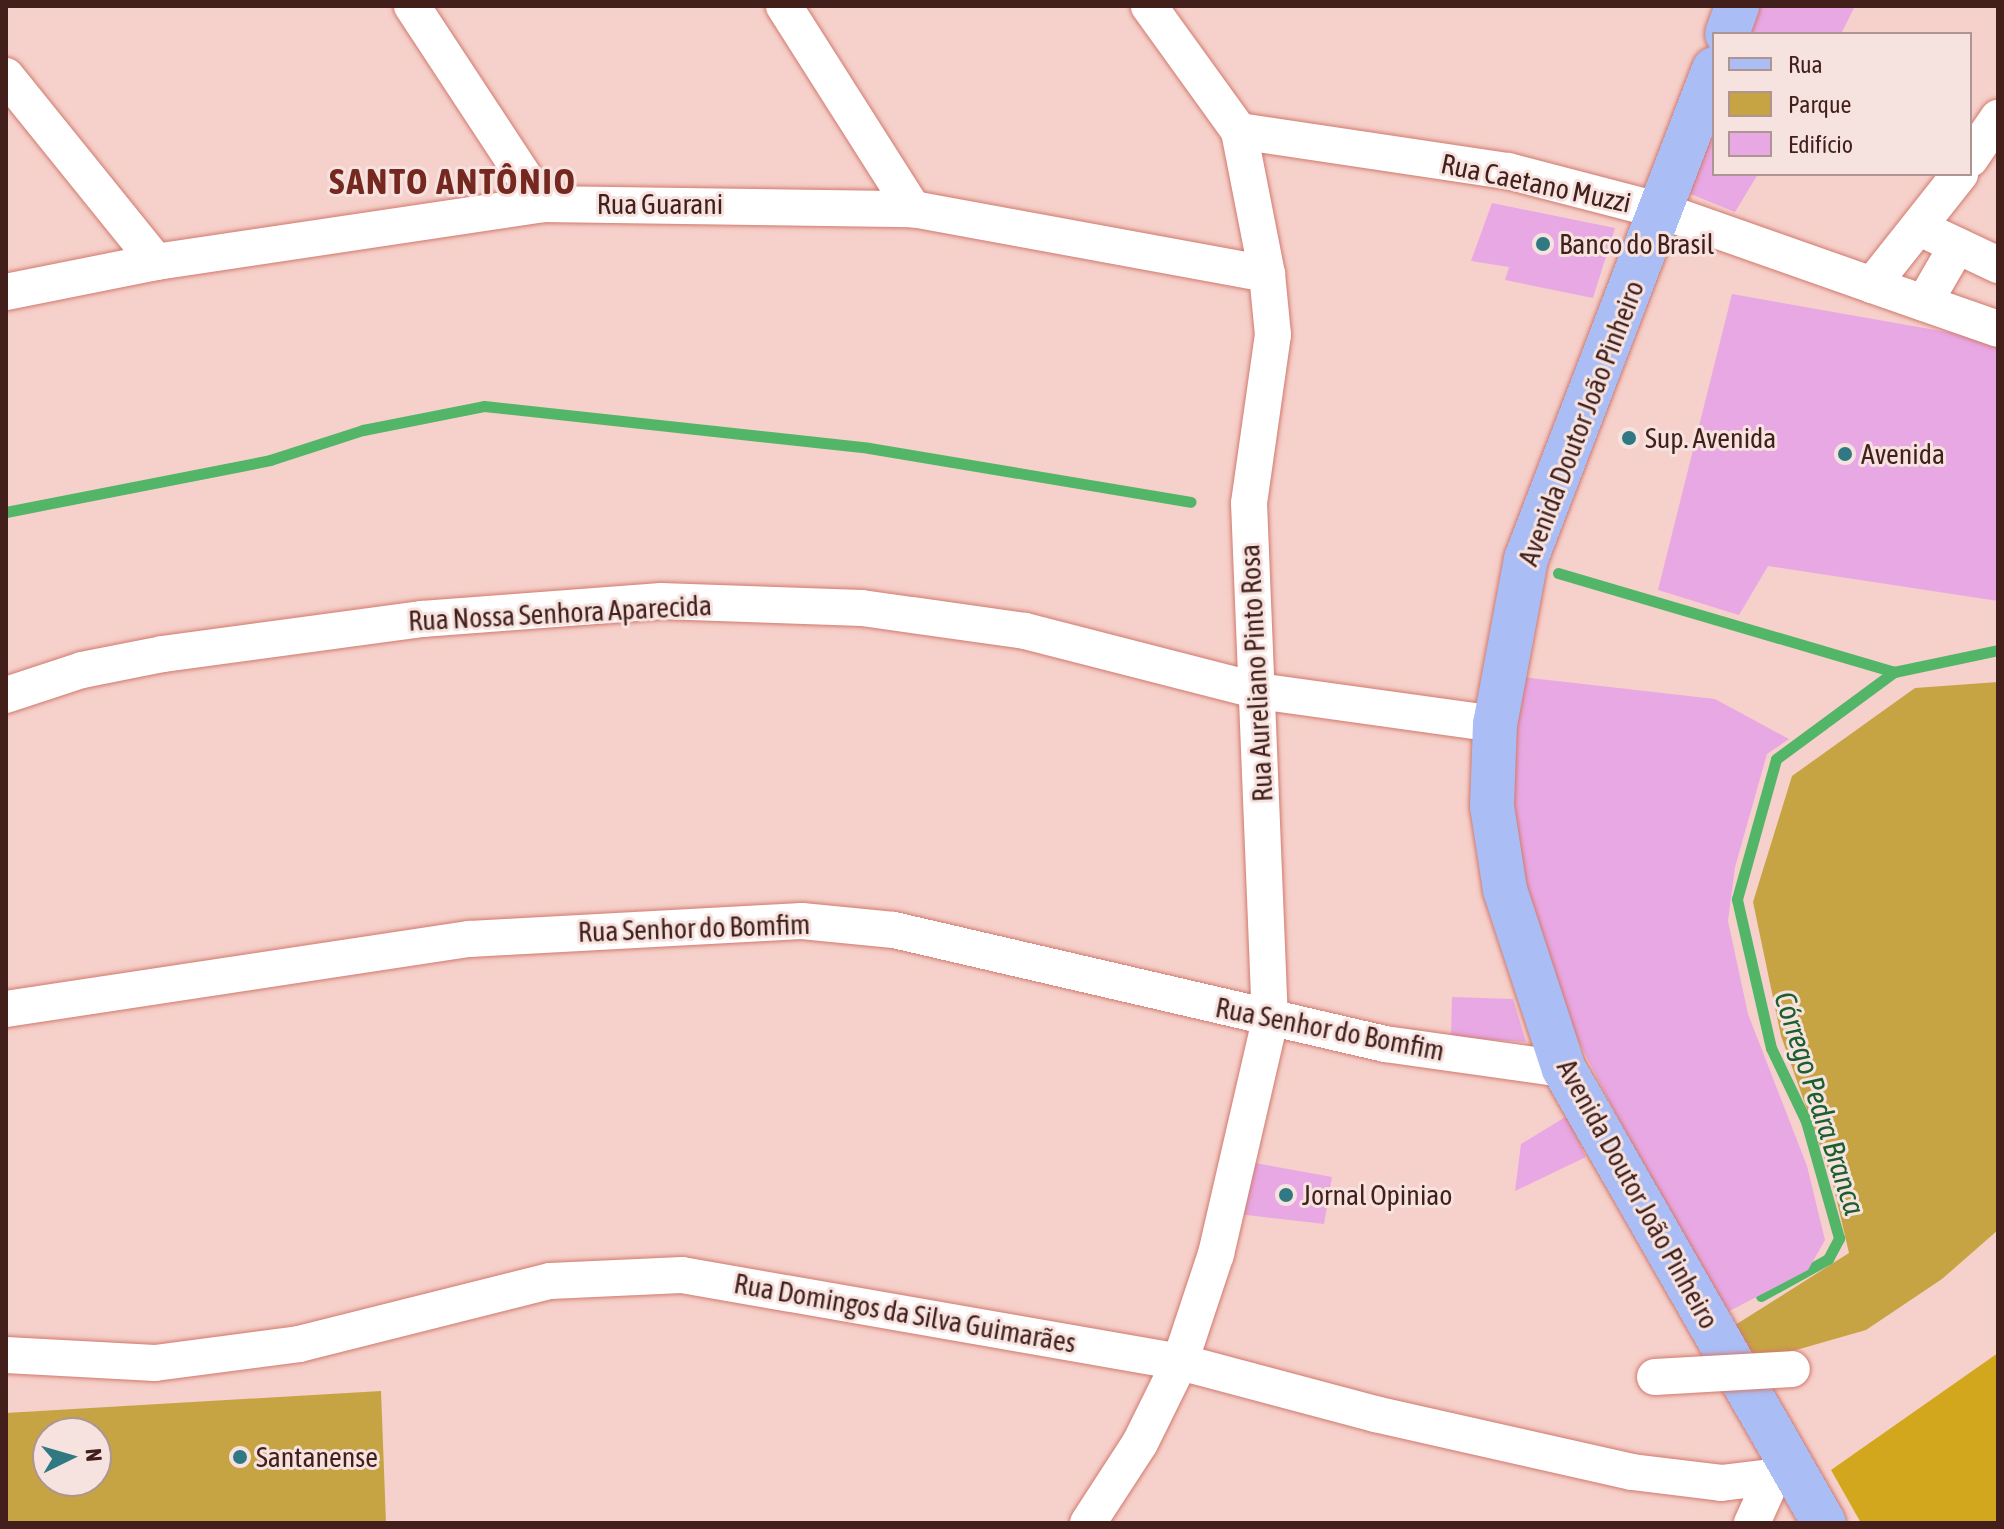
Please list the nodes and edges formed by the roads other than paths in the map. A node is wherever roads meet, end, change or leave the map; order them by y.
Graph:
1 (412, 6) edge
2 (784, 6) edge
3 (1149, 6) edge
4 (1737, 6) edge
5 (1728, 32) edge
6 (1712, 74) edge
7 (6, 76) edge
8 (1998, 118) edge
9 (1239, 131) junction
10 (1972, 156) edge
11 (1959, 176) edge
12 (542, 204) junction
13 (913, 209) junction
14 (1662, 211) junction
15 (1922, 229) junction
16 (1957, 246) junction
17 (156, 262) junction
18 (1998, 265) edge
19 (1267, 274) junction
20 (1872, 285) junction
21 (6, 292) edge
22 (1924, 303) junction
23 (1998, 329) edge
24 (1258, 691) junction
25 (6, 695) edge
26 (1495, 724) junction
27 (6, 1009) edge
28 (1270, 1021) junction
29 (1564, 1069) junction
30 (6, 1355) edge
31 (1180, 1362) junction
32 (1792, 1369) dead end
33 (1655, 1377) dead end
34 (1784, 1478) junction
35 (1088, 1523) edge
36 (1752, 1523) edge
37 (1824, 1523) edge

1 - 12 street
2 - 13 street
3 - 9 street, Rua Aureliano Pinto Rosa
4 - 5 main road
6 - 14 main road, Avenida Doutor João Pinheiro
7 - 17 street
8 - 10 street
9 - 14 street, Rua Caetano Muzzi
9 - 19 street, Rua Aureliano Pinto Rosa
11 - 15 street
12 - 13 street, Rua Guarani
12 - 17 street, Rua Guarani
13 - 19 street, Rua Guarani
14 - 20 street, Rua Caetano Muzzi
14 - 26 main road, Avenida Doutor João Pinheiro
15 - 16 street
15 - 20 street
16 - 18 street
16 - 22 street
17 - 21 street, Rua Guarani
19 - 24 street, Rua Aureliano Pinto Rosa
20 - 22 street, Rua Caetano Muzzi
22 - 23 street, Rua Caetano Muzzi
24 - 25 street, Rua Nossa Senhora Aparecida
24 - 26 street, Rua Nossa Senhora Aparecida
24 - 28 street, Rua Aureliano Pinto Rosa
26 - 29 main road, Avenida Doutor João Pinheiro
27 - 28 street, Rua Senhor do Bomfim
28 - 29 street, Rua Senhor do Bomfim
28 - 31 street, Rua Aureliano Pinto Rosa
29 - 34 main road, Avenida Doutor João Pinheiro
30 - 31 street, Rua Domingos da Silva Guimarães
31 - 34 street, Rua Domingos da Silva Guimarães
31 - 35 street, Rua Aureliano Pinto Rosa
32 - 33 street, bridge
34 - 36 street
34 - 37 main road, Avenida Doutor João Pinheiro

